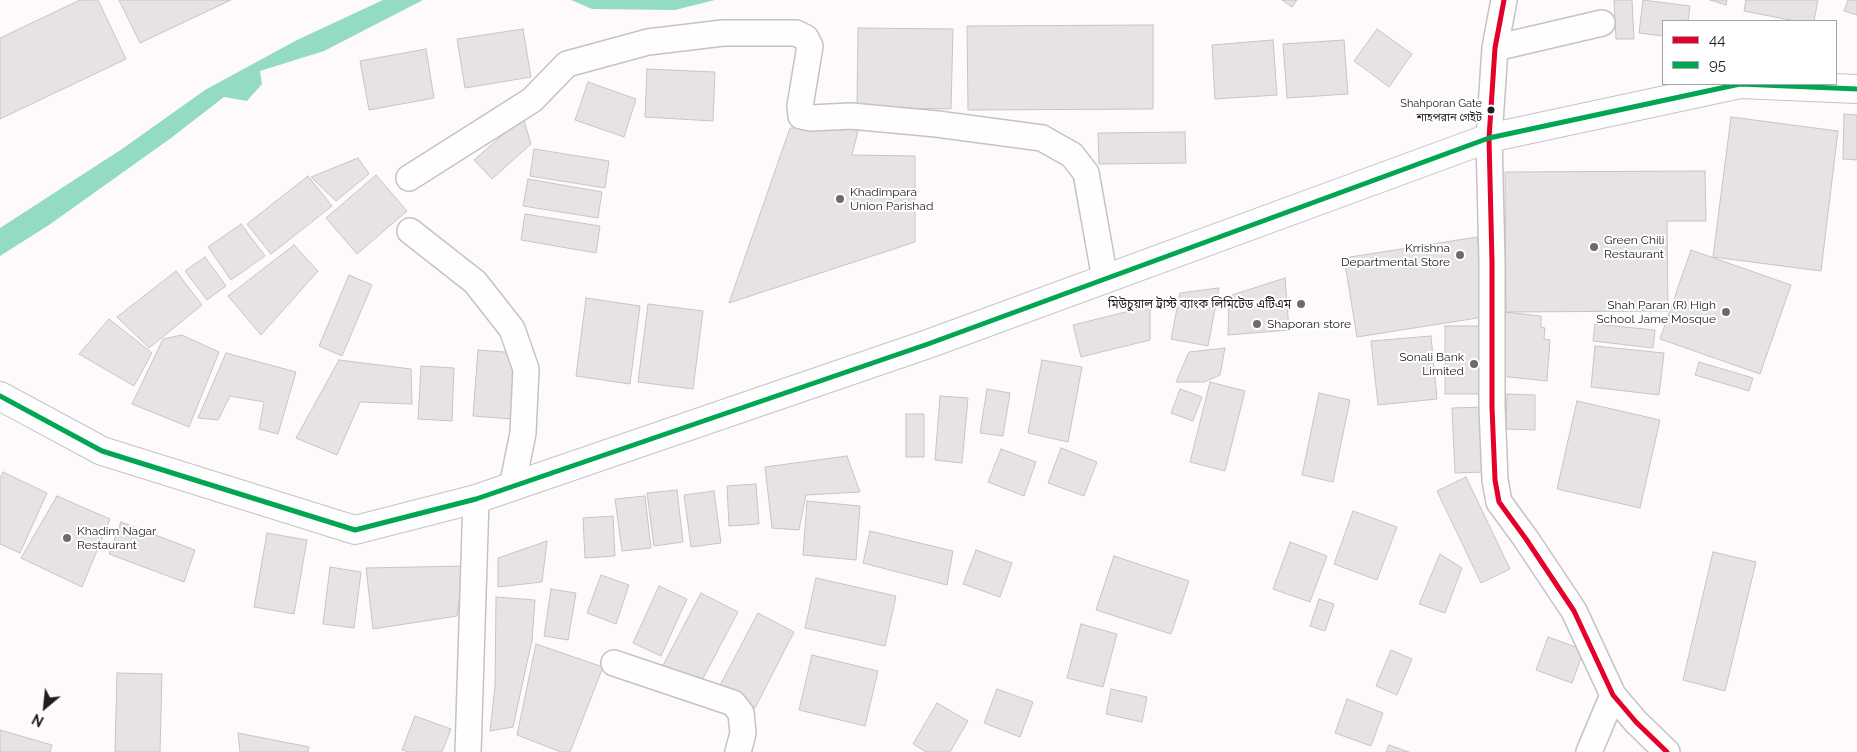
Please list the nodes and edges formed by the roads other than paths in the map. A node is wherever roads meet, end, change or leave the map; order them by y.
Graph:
1 (1504, 0) edge
2 (1602, 23) dead end
3 (1495, 48) junction
4 (1735, 85) edge
5 (1763, 85) edge
6 (1857, 89) edge
7 (1489, 138) junction
8 (409, 178) dead end
9 (410, 231) dead end
10 (1105, 279) junction
11 (0, 396) edge
12 (512, 487) junction
13 (476, 499) junction
14 (614, 663) dead end
15 (1613, 695) junction
16 (468, 752) edge
17 (738, 752) edge
18 (1589, 752) edge
19 (1668, 752) edge

1 - 3 street
2 - 3 street
3 - 7 street
4 - 7 highway
5 - 6 highway
7 - 10 highway
7 - 15 street
8 - 10 street
9 - 12 street
10 - 12 highway
11 - 13 highway
12 - 13 highway
13 - 16 street
14 - 17 street
15 - 18 street
15 - 19 street

